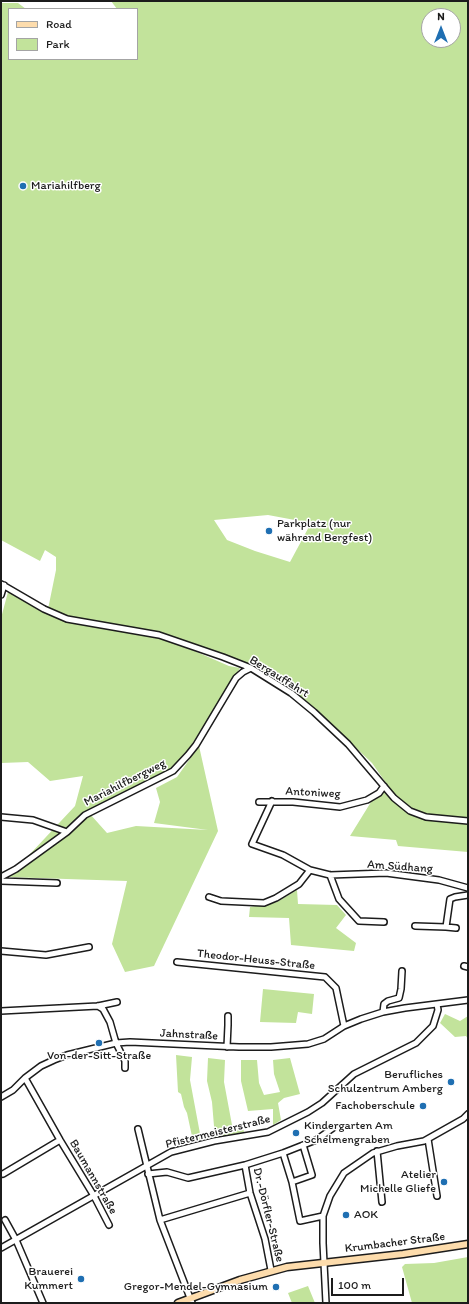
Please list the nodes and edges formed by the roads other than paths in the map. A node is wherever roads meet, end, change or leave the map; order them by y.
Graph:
1 (2, 584) edge
2 (1, 595) edge
3 (251, 668) junction
4 (384, 786) junction
5 (272, 801) junction
6 (259, 802) dead end
7 (1, 818) edge
8 (468, 821) edge
9 (68, 832) junction
10 (310, 870) junction
11 (330, 875) junction
12 (1, 877) edge
13 (1, 881) edge
14 (57, 883) dead end
15 (468, 888) edge
16 (468, 895) edge
17 (209, 897) dead end
18 (384, 922) dead end
19 (415, 926) dead end
20 (446, 927) junction
21 (456, 928) dead end
22 (90, 947) dead end
23 (1, 951) edge
24 (178, 962) dead end
25 (402, 971) dead end
26 (468, 1000) edge
27 (117, 1002) dead end
28 (437, 1004) junction
29 (98, 1006) junction
30 (1, 1011) edge
31 (383, 1012) junction
32 (228, 1016) dead end
33 (344, 1026) junction
34 (116, 1043) junction
35 (227, 1047) junction
36 (125, 1068) dead end
37 (25, 1078) junction
38 (1, 1097) edge
39 (468, 1114) edge
40 (333, 1128) dead end
41 (138, 1129) dead end
42 (428, 1139) junction
43 (60, 1140) junction
44 (303, 1145) junction
45 (378, 1151) junction
46 (283, 1153) junction
47 (146, 1165) junction
48 (245, 1165) junction
49 (3, 1174) dead end
50 (148, 1174) junction
51 (292, 1182) junction
52 (250, 1192) junction
53 (94, 1196) junction
54 (437, 1196) dead end
55 (382, 1202) dead end
56 (323, 1216) junction
57 (5, 1220) dead end
58 (160, 1220) junction
59 (109, 1225) dead end
60 (16, 1240) junction
61 (468, 1244) edge
62 (1, 1248) edge
63 (324, 1262) junction
64 (271, 1270) junction
65 (192, 1301) edge
66 (43, 1303) edge
67 (178, 1303) edge
68 (326, 1303) edge

1 - 2 street
1 - 3 street, Bergauffahrt
3 - 4 street, Bergauffahrt
3 - 9 street, Mariahilfbergweg
4 - 5 street, Antoniweg
4 - 8 street, Bergauffahrt
5 - 6 street, Antoniweg
5 - 10 street, Am Südhang
7 - 9 street
9 - 12 street, Mariahilfbergweg
10 - 11 street, Am Südhang
10 - 17 street
11 - 15 street, Am Südhang
11 - 18 street
13 - 14 street
16 - 20 street
19 - 20 street
20 - 21 street
22 - 23 street
24 - 33 street, Theodor-Heuss-Straße
25 - 31 street, Jahnstraße
26 - 28 street, Jahnstraße
27 - 29 street
28 - 31 street, Jahnstraße
28 - 47 street, Pfistermeisterstraße
29 - 30 street
29 - 34 street
31 - 33 street, Jahnstraße
32 - 35 street
33 - 35 street, Jahnstraße
34 - 35 street, Jahnstraße
34 - 36 street
34 - 37 street, Jahnstraße
37 - 38 street, Jahnstraße
37 - 43 street, Baumannstraße
39 - 42 street
40 - 44 street
41 - 47 street
42 - 45 street
42 - 54 street
43 - 49 street, Baumannstraße
43 - 53 street, Baumannstraße
44 - 46 street
44 - 51 street
45 - 55 street
45 - 56 street
46 - 48 street
46 - 51 street
47 - 50 street
47 - 53 street, Pfistermeisterstraße
48 - 50 street
48 - 52 street, Dr.-Dörfler-Straße
50 - 58 street
51 - 56 street
52 - 58 street
52 - 64 street, Dr.-Dörfler-Straße
53 - 59 street, Baumannstraße
53 - 60 street, Pfistermeisterstraße
56 - 63 street
57 - 60 street
58 - 65 street
60 - 62 street, Pfistermeisterstraße
60 - 66 street
61 - 63 main road, Krumbacher Straße
63 - 64 main road, Krumbacher Straße
63 - 68 street
64 - 65 main road, Krumbacher Straße
65 - 67 main road, Krumbacher Straße

